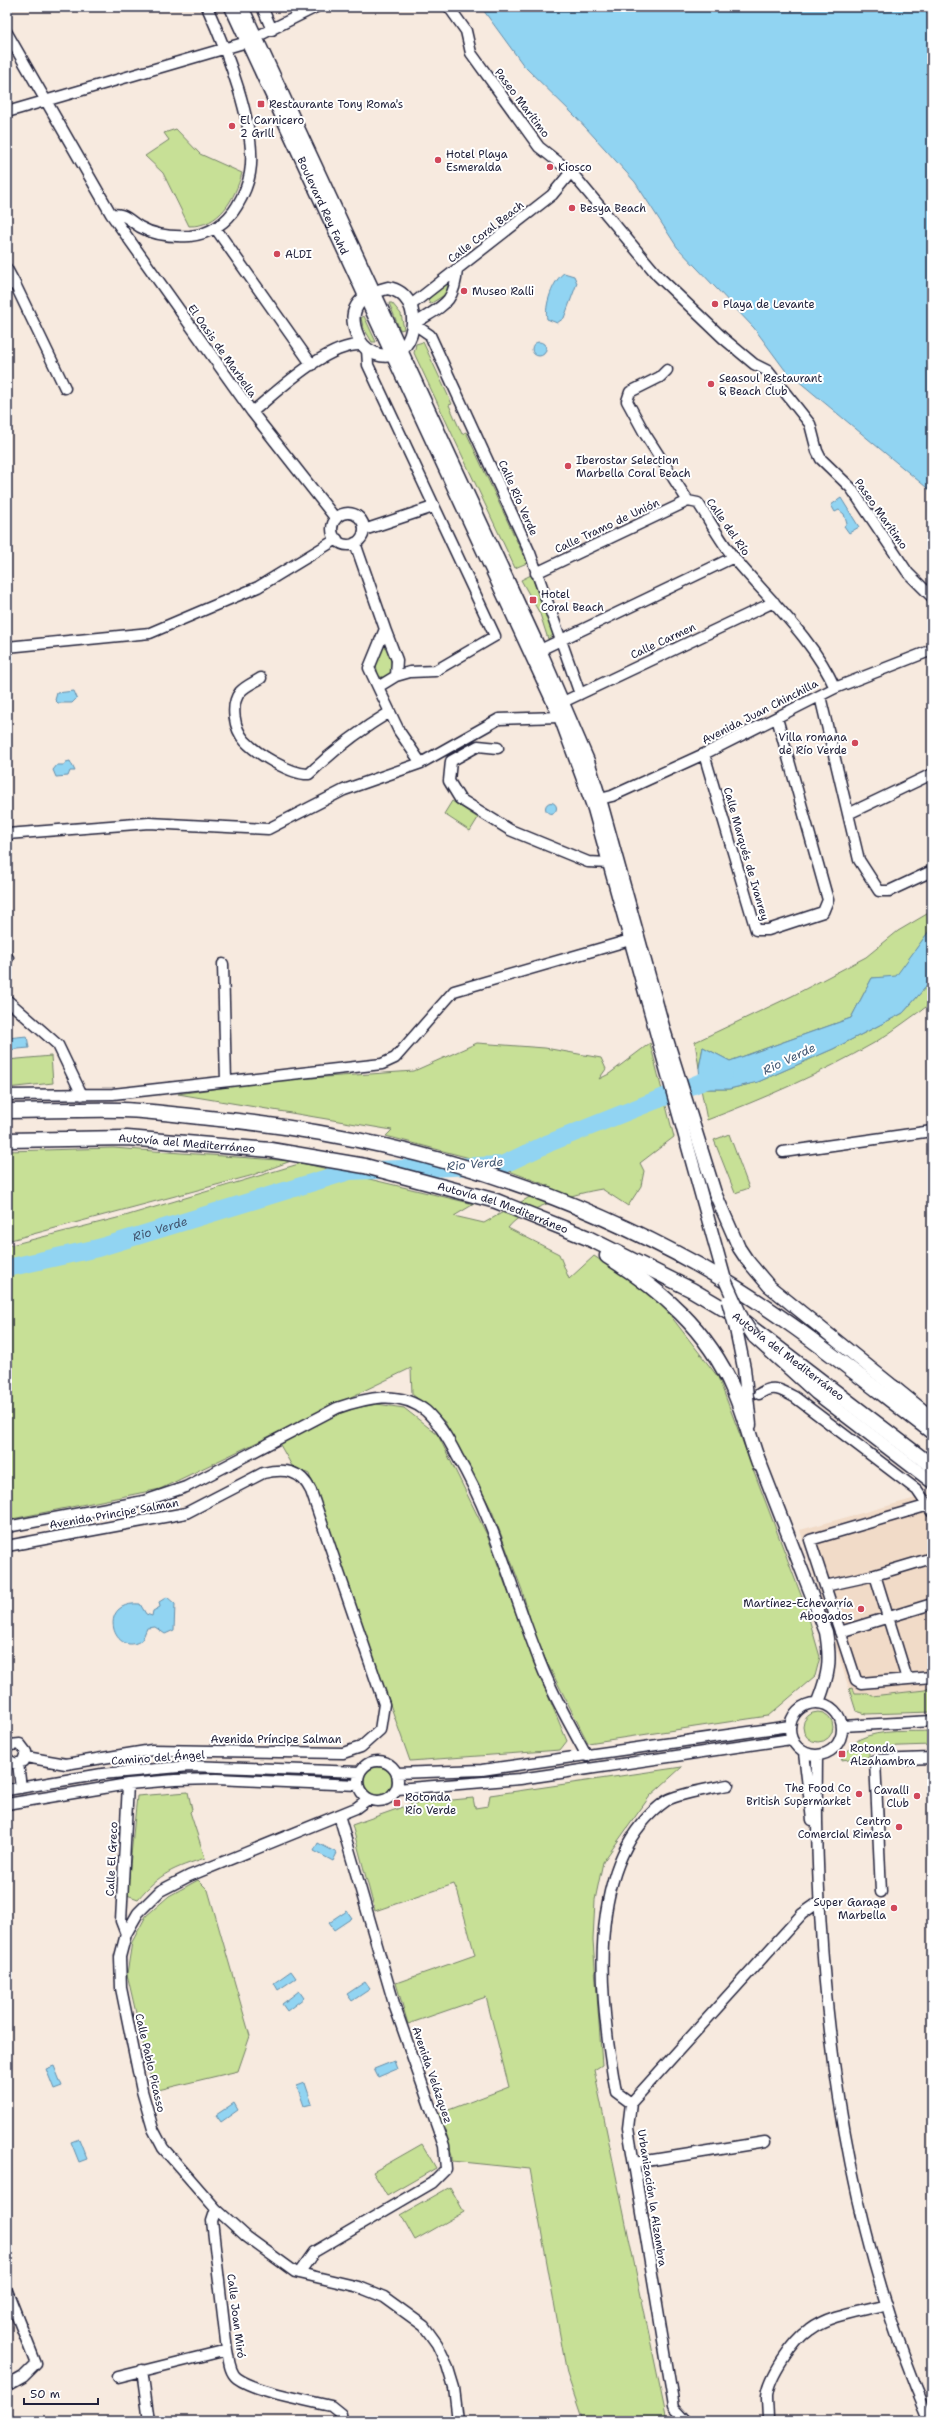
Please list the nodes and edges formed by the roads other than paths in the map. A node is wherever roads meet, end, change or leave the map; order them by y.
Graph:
1 (207, 7) edge
2 (230, 7) edge
3 (242, 7) edge
4 (262, 7) edge
5 (316, 7) edge
6 (449, 7) edge
7 (272, 30) junction
8 (7, 33) edge
9 (251, 40) junction
10 (226, 49) junction
11 (44, 101) junction
12 (7, 112) edge
13 (571, 172) junction
14 (111, 214) junction
15 (216, 229) junction
16 (7, 268) edge
17 (457, 269) junction
18 (10, 284) edge
19 (369, 294) junction
20 (411, 305) junction
21 (354, 324) junction
22 (414, 324) junction
23 (364, 347) junction
24 (339, 349) junction
25 (396, 352) junction
26 (312, 365) junction
27 (667, 370) dead end
28 (66, 388) dead end
29 (252, 412) junction
30 (688, 501) junction
31 (433, 507) junction
32 (336, 519) junction
33 (364, 530) junction
34 (337, 539) junction
35 (355, 543) junction
36 (734, 558) junction
37 (536, 573) junction
38 (932, 597) edge
39 (774, 602) junction
40 (384, 629) junction
41 (560, 642) junction
42 (7, 647) edge
43 (540, 650) junction
44 (932, 650) edge
45 (396, 676) junction
46 (261, 678) dead end
47 (378, 687) junction
48 (836, 688) junction
49 (580, 694) junction
50 (820, 696) junction
51 (563, 702) junction
52 (390, 712) junction
53 (560, 717) junction
54 (777, 718) junction
55 (498, 748) dead end
56 (704, 754) junction
57 (421, 763) junction
58 (932, 774) edge
59 (600, 799) junction
60 (848, 814) junction
61 (7, 834) edge
62 (609, 863) junction
63 (932, 871) edge
64 (630, 940) junction
65 (223, 964) dead end
66 (7, 1000) edge
67 (660, 1031) junction
68 (226, 1081) junction
69 (7, 1095) edge
70 (82, 1095) junction
71 (7, 1111) edge
72 (932, 1131) edge
73 (690, 1136) junction
74 (7, 1140) edge
75 (783, 1152) dead end
76 (588, 1238) junction
77 (725, 1280) junction
78 (760, 1337) junction
79 (894, 1388) junction
80 (759, 1394) dead end
81 (912, 1417) junction
82 (931, 1417) edge
83 (932, 1432) edge
84 (759, 1464) junction
85 (932, 1466) edge
86 (263, 1473) joint
87 (932, 1482) edge
88 (930, 1508) edge
89 (7, 1527) edge
90 (7, 1546) edge
91 (932, 1558) edge
92 (876, 1575) junction
93 (825, 1586) junction
94 (932, 1604) edge
95 (888, 1617) junction
96 (840, 1632) junction
97 (932, 1677) edge
98 (907, 1679) junction
99 (818, 1702) junction
100 (932, 1722) edge
101 (790, 1726) junction
102 (842, 1726) junction
103 (791, 1739) junction
104 (7, 1749) edge
105 (804, 1753) junction
106 (817, 1755) junction
107 (587, 1756) junction
108 (932, 1758) edge
109 (7, 1759) edge
110 (22, 1760) junction
111 (359, 1772) junction
112 (397, 1773) junction
113 (128, 1784) junction
114 (728, 1784) dead end
115 (358, 1785) junction
116 (21, 1788) junction
117 (397, 1789) junction
118 (7, 1790) edge
119 (368, 1799) junction
120 (7, 1804) edge
121 (339, 1815) junction
122 (817, 1858) junction
123 (881, 1892) dead end
124 (819, 1902) junction
125 (126, 1934) junction
126 (631, 2103) junction
127 (765, 2142) dead end
128 (634, 2163) junction
129 (216, 2209) junction
130 (299, 2273) junction
131 (7, 2291) edge
132 (887, 2304) junction
133 (227, 2350) junction
134 (142, 2370) junction
135 (118, 2377) dead end
136 (7, 2386) edge
137 (149, 2421) edge
138 (342, 2421) edge
139 (458, 2421) edge
140 (688, 2421) edge
141 (768, 2421) edge
142 (930, 2421) edge

1 - 10 street
2 - 9 main road, Boulevard Rey Fahd
3 - 9 main road, Boulevard Rey Fahd
4 - 7 street
5 - 7 street
6 - 13 street, Paseo Marítimo
7 - 9 street
8 - 11 street, El Oasis de Marbella
9 - 10 street
9 - 19 main road, Boulevard Rey Fahd
10 - 11 street
10 - 15 street
11 - 12 street
11 - 14 street, El Oasis de Marbella
13 - 17 street, Calle Coral Beach
13 - 38 street, Paseo Marítimo
14 - 15 street
14 - 29 street, El Oasis de Marbella
15 - 26 street
16 - 18 street
17 - 20 street, Calle Coral Beach
17 - 22 street
18 - 28 street
19 - 20 main road
19 - 21 main road
19 - 25 main road, Boulevard Rey Fahd
20 - 22 main road
21 - 23 main road
21 - 24 street, El Oasis de Marbella
22 - 25 main road
22 - 37 street, Calle Río Verde
23 - 24 street, El Oasis de Marbella
23 - 25 main road
23 - 31 street
24 - 26 street, El Oasis de Marbella
25 - 43 main road
25 - 53 main road
26 - 29 street, El Oasis de Marbella
27 - 30 street, Calle del Río
29 - 32 street
30 - 36 street, Calle del Río
30 - 37 street, Calle Tramo de Unión
31 - 33 street
31 - 45 street
32 - 33 street
32 - 34 street
33 - 35 street
34 - 35 street
34 - 42 street
35 - 40 street
36 - 39 street, Calle del Río
36 - 41 street
37 - 41 street, Calle Río Verde
39 - 48 street, Calle del Río
39 - 49 street, Calle Carmen
40 - 45 street
40 - 47 street
41 - 43 street
41 - 49 street, Calle Río Verde
43 - 51 main road
44 - 48 street, Avenida Juan Chinchilla
45 - 47 street
46 - 52 street
47 - 52 street
48 - 50 street, Avenida Juan Chinchilla
49 - 51 street, Calle Carmen
50 - 54 street, Avenida Juan Chinchilla
50 - 60 street
51 - 59 main road
52 - 57 street
53 - 57 street
53 - 62 main road
54 - 56 street, Avenida Juan Chinchilla
54 - 56 street, Calle Marqués de Ivanrey
55 - 62 street
56 - 59 street, Avenida Juan Chinchilla
57 - 61 street
58 - 60 street
59 - 67 main road
60 - 63 street
62 - 64 main road
64 - 67 main road
64 - 68 street
65 - 68 street
66 - 70 street
67 - 73 main road
68 - 70 street
69 - 70 street
71 - 81 highway
72 - 75 street
73 - 77 main road
73 - 79 main road
74 - 76 highway, Autovía del Mediterráneo
76 - 78 highway, Autovía del Mediterráneo
76 - 84 highway
77 - 78 main road, bridge
77 - 84 main road, bridge
78 - 85 highway, Autovía del Mediterráneo
78 - 87 main road
79 - 81 highway
79 - 82 main road
80 - 88 street
81 - 82 highway
81 - 83 highway
84 - 99 main road
86 - 90 street, Avenida Principe Salman
86 - 110 street, Avenida Príncipe Salman
88 - 93 street
89 - 107 street
91 - 92 street
92 - 93 street
92 - 95 street
93 - 96 street
94 - 95 street
95 - 96 street
95 - 98 street
96 - 98 street
97 - 98 street
99 - 101 street
99 - 102 street
100 - 102 street
101 - 103 street
101 - 107 street
102 - 106 street
103 - 105 street
103 - 117 street
104 - 110 street
105 - 106 street
105 - 122 street
106 - 122 street
107 - 112 street
108 - 123 street
109 - 110 street, Avenida Príncipe Salman
110 - 116 street
111 - 112 street
111 - 115 street
111 - 116 street, Camino del Ángel
112 - 117 street
113 - 115 street
113 - 120 street
113 - 125 street, Calle El Greco
114 - 126 street
115 - 119 street
116 - 118 street, Camino del Ángel
117 - 119 street
119 - 121 street, Calle Pablo Picasso
121 - 125 street, Calle Pablo Picasso
121 - 130 street, Avenida Velázquez
122 - 124 street
124 - 126 street
124 - 132 street
125 - 129 street, Calle Pablo Picasso
126 - 128 street, Urbanización la Alzambra
127 - 128 street
128 - 140 street, Urbanización la Alzambra
129 - 130 street, Calle Pablo Picasso
129 - 133 street, Calle Joan Miró
130 - 139 street, Calle Pablo Picasso
131 - 136 street
132 - 141 street
132 - 142 street
133 - 134 street
133 - 138 street, Calle Joan Miró
134 - 135 street
134 - 137 street

